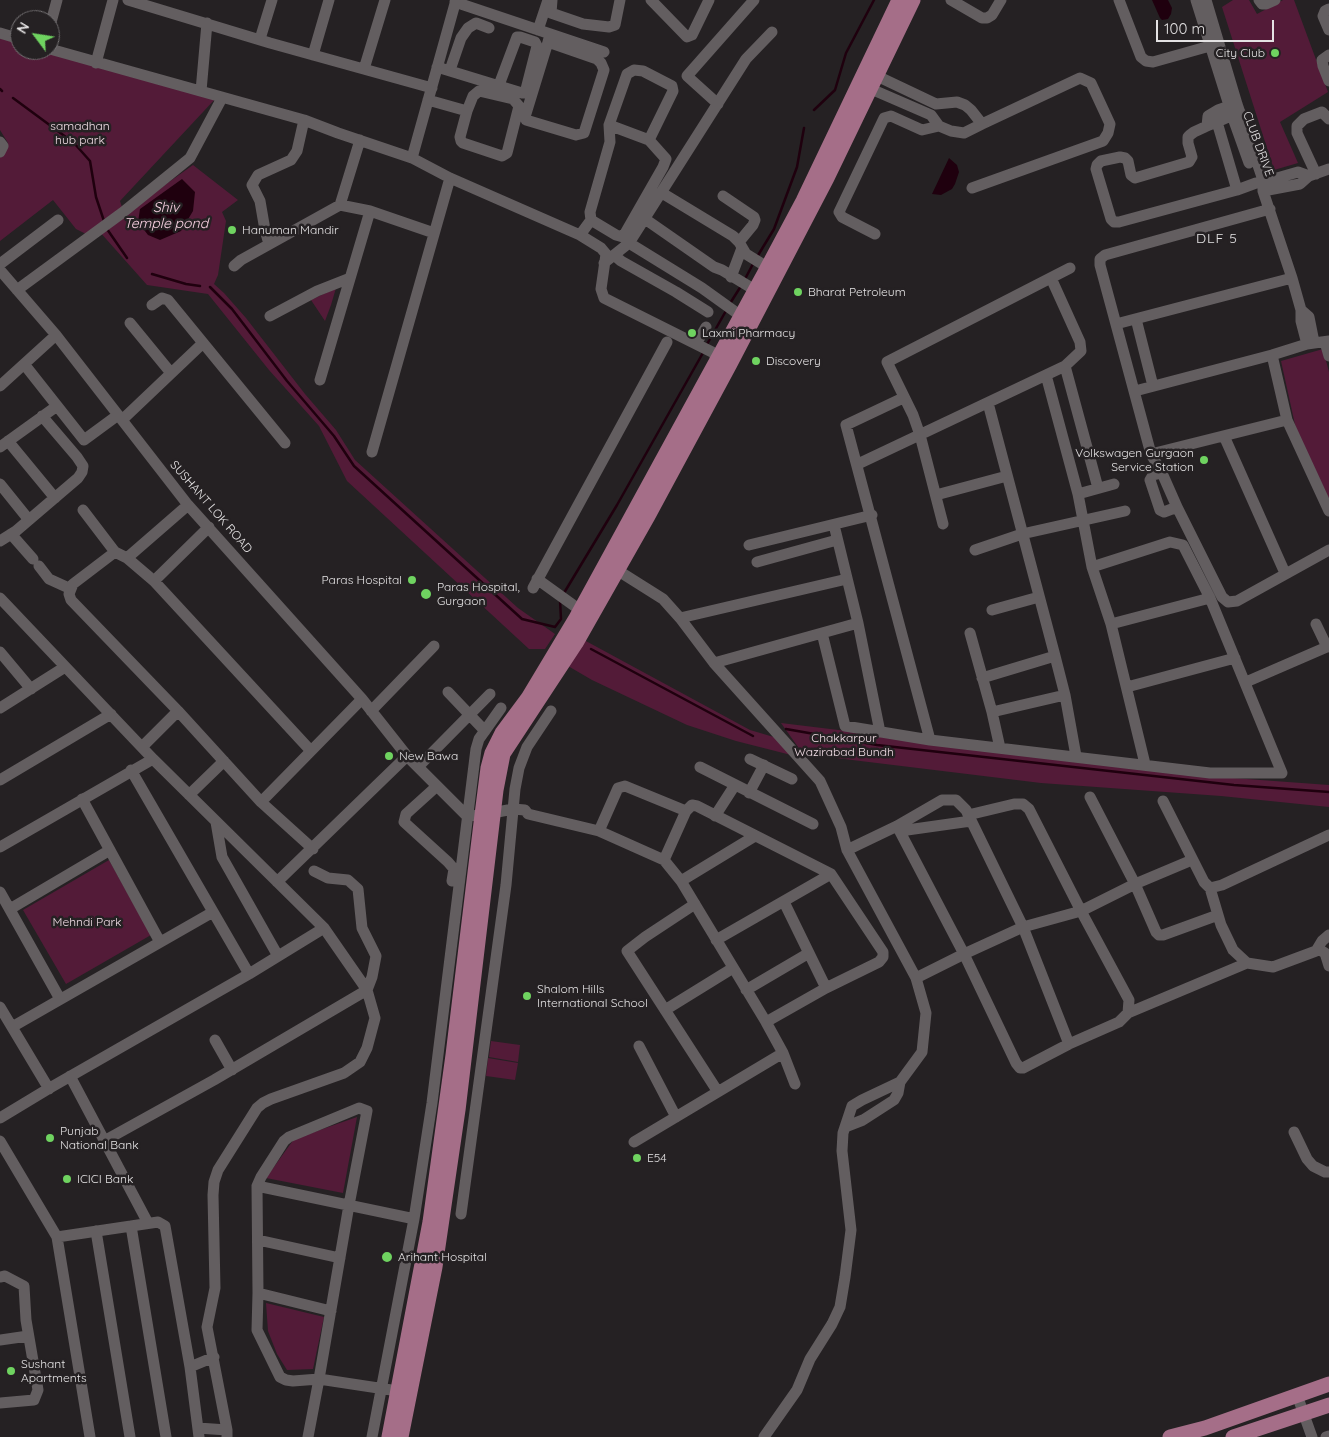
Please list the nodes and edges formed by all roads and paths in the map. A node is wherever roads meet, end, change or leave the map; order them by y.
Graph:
1 (113, 0) edge
2 (128, 0) edge
3 (272, 0) edge
4 (329, 0) edge
5 (385, 0) edge
6 (548, 0) edge
7 (552, 0) edge
8 (620, 0) edge
9 (651, 0) edge
10 (709, 0) edge
11 (754, 0) edge
12 (899, 0) edge
13 (913, 0) edge
14 (951, 0) edge
15 (1001, 0) edge
16 (1119, 0) edge
17 (1196, 0) edge
18 (1206, 0) edge
19 (1259, 0) edge
20 (1275, 0) edge
21 (455, 1) edge
22 (1329, 9) edge
23 (207, 23) junction
24 (583, 24) junction
25 (489, 28) dead end
26 (538, 30) junction
27 (1329, 30) edge
28 (772, 32) dead end
29 (549, 38) junction
30 (260, 39) junction
31 (576, 42) junction
32 (1214, 44) junction
33 (60, 52) edge
34 (604, 52) dead end
35 (313, 55) junction
36 (1329, 55) edge
37 (96, 63) junction
38 (437, 67) junction
39 (364, 69) junction
40 (450, 70) junction
41 (1329, 81) edge
42 (874, 83) junction
43 (499, 85) junction
44 (901, 87) junction
45 (432, 88) junction
46 (201, 91) junction
47 (222, 98) junction
48 (896, 99) junction
49 (428, 100) junction
50 (718, 104) junction
51 (936, 104) junction
52 (1234, 109) junction
53 (467, 112) junction
54 (931, 115) junction
55 (1329, 119) edge
56 (304, 120) junction
57 (982, 124) junction
58 (1212, 124) junction
59 (609, 125) junction
60 (939, 126) junction
61 (360, 140) junction
62 (649, 140) junction
63 (0, 142) edge
64 (0, 152) edge
65 (412, 158) junction
66 (1329, 169) edge
67 (1312, 175) junction
68 (450, 178) junction
69 (1261, 185) junction
70 (972, 188) dead end
71 (1237, 190) junction
72 (662, 193) junction
73 (723, 196) dead end
74 (340, 205) junction
75 (1270, 209) junction
76 (370, 211) junction
77 (645, 219) junction
78 (58, 220) dead end
79 (592, 220) junction
80 (434, 233) junction
81 (875, 234) dead end
82 (580, 235) junction
83 (629, 243) junction
84 (269, 244) junction
85 (742, 248) junction
86 (614, 255) junction
87 (604, 263) junction
88 (0, 264) edge
89 (763, 265) junction
90 (234, 266) dead end
91 (1070, 268) dead end
92 (0, 270) edge
93 (350, 278) junction
94 (1052, 278) junction
95 (1292, 278) junction
96 (743, 283) junction
97 (17, 290) junction
98 (152, 305) dead end
99 (708, 312) dead end
100 (737, 313) junction
101 (270, 316) dead end
102 (1136, 319) junction
103 (130, 323) dead end
104 (1116, 324) junction
105 (706, 326) dead end
106 (56, 335) junction
107 (666, 342) dead end
108 (1319, 342) edge
109 (204, 343) junction
110 (698, 345) junction
111 (714, 355) junction
112 (1272, 355) junction
113 (1329, 356) edge
114 (24, 364) junction
115 (1065, 366) junction
116 (171, 373) junction
117 (1046, 375) junction
118 (320, 380) dead end
119 (0, 386) edge
120 (1153, 386) junction
121 (1135, 391) junction
122 (903, 398) junction
123 (988, 403) junction
124 (57, 406) junction
125 (42, 416) junction
126 (120, 417) junction
127 (1287, 420) junction
128 (920, 435) junction
129 (1224, 436) junction
130 (285, 443) dead end
131 (4, 444) edge
132 (372, 452) dead end
133 (1151, 454) junction
134 (858, 464) junction
135 (1162, 473) junction
136 (1007, 476) junction
137 (0, 484) edge
138 (1114, 484) dead end
139 (1098, 488) junction
140 (1078, 494) junction
141 (936, 495) junction
142 (55, 498) junction
143 (188, 505) junction
144 (1177, 507) junction
145 (83, 510) dead end
146 (1125, 511) dead end
147 (1329, 511) edge
148 (872, 515) junction
149 (1082, 519) junction
150 (28, 520) junction
151 (834, 524) junction
152 (943, 524) dead end
153 (209, 527) junction
154 (11, 534) junction
155 (1022, 534) junction
156 (0, 540) edge
157 (837, 540) junction
158 (749, 545) dead end
159 (975, 550) dead end
160 (1329, 550) edge
161 (115, 552) junction
162 (126, 558) junction
163 (757, 562) dead end
164 (1092, 567) junction
165 (617, 570) junction
166 (1285, 573) junction
167 (847, 580) junction
168 (154, 581) junction
169 (71, 589) junction
170 (1039, 597) junction
171 (0, 598) edge
172 (1210, 598) junction
173 (574, 606) junction
174 (992, 610) dead end
175 (680, 618) junction
176 (858, 623) junction
177 (1111, 624) junction
178 (1316, 624) dead end
179 (822, 633) junction
180 (970, 633) dead end
181 (434, 646) dead end
182 (1328, 647) edge
183 (0, 652) edge
184 (1055, 656) junction
185 (1235, 658) junction
186 (714, 663) junction
187 (65, 667) junction
188 (982, 678) junction
189 (1246, 682) junction
190 (1127, 687) junction
191 (31, 689) junction
192 (448, 692) dead end
193 (490, 694) dead end
194 (1065, 695) junction
195 (362, 699) junction
196 (0, 708) edge
197 (501, 708) dead end
198 (371, 711) junction
199 (550, 711) dead end
200 (178, 712) junction
201 (992, 712) junction
202 (111, 714) junction
203 (469, 715) junction
204 (485, 731) junction
205 (880, 732) junction
206 (930, 740) junction
207 (142, 747) junction
208 (1000, 748) junction
209 (311, 751) junction
210 (407, 756) junction
211 (1076, 756) junction
212 (153, 759) junction
213 (750, 759) dead end
214 (224, 761) junction
215 (1144, 764) junction
216 (764, 765) junction
217 (418, 767) junction
218 (700, 768) dead end
219 (131, 770) junction
220 (792, 779) dead end
221 (0, 780) edge
222 (735, 785) junction
223 (437, 786) junction
224 (749, 793) junction
225 (189, 796) junction
226 (1090, 796) dead end
227 (82, 799) junction
228 (1163, 801) dead end
229 (261, 802) junction
230 (512, 811) junction
231 (686, 812) junction
232 (481, 815) junction
233 (715, 816) junction
234 (970, 818) junction
235 (216, 822) junction
236 (813, 824) dead end
237 (898, 829) junction
238 (599, 831) junction
239 (1329, 835) edge
240 (755, 836) junction
241 (0, 848) edge
242 (313, 849) junction
243 (110, 850) junction
244 (847, 850) junction
245 (664, 860) junction
246 (1192, 860) junction
247 (314, 871) dead end
248 (831, 874) junction
249 (681, 881) junction
250 (277, 882) junction
251 (1135, 884) junction
252 (1210, 888) junction
253 (0, 892) edge
254 (784, 902) junction
255 (695, 904) junction
256 (456, 905) junction
257 (10, 909) junction
258 (1080, 911) junction
259 (213, 912) junction
260 (1218, 915) junction
261 (1023, 927) junction
262 (324, 928) junction
263 (1329, 935) edge
264 (716, 940) junction
265 (160, 942) junction
266 (1316, 950) junction
267 (809, 953) junction
268 (964, 954) junction
269 (278, 956) junction
270 (1248, 963) junction
271 (1329, 966) edge
272 (733, 968) junction
273 (249, 974) junction
274 (916, 978) junction
275 (826, 988) junction
276 (367, 990) junction
277 (746, 990) junction
278 (60, 999) junction
279 (0, 1007) edge
280 (665, 1010) junction
281 (1128, 1013) junction
282 (766, 1022) junction
283 (12, 1027) junction
284 (215, 1040) dead end
285 (1069, 1044) junction
286 (639, 1046) dead end
287 (783, 1053) junction
288 (232, 1070) junction
289 (70, 1076) junction
290 (900, 1082) junction
291 (795, 1084) dead end
292 (48, 1088) junction
293 (718, 1092) junction
294 (676, 1117) junction
295 (0, 1118) edge
296 (456, 1122) junction
297 (473, 1124) junction
298 (845, 1127) junction
299 (1294, 1132) dead end
300 (0, 1140) edge
301 (104, 1141) junction
302 (634, 1142) dead end
303 (1329, 1172) edge
304 (257, 1186) junction
305 (349, 1205) junction
306 (462, 1214) dead end
307 (412, 1219) junction
308 (430, 1222) junction
309 (148, 1224) junction
310 (131, 1226) junction
311 (96, 1230) junction
312 (57, 1237) junction
313 (258, 1240) junction
314 (340, 1258) junction
315 (0, 1277) edge
316 (258, 1293) junction
317 (331, 1311) junction
318 (28, 1336) junction
319 (0, 1340) edge
320 (214, 1357) junction
321 (190, 1366) junction
322 (320, 1379) junction
323 (1329, 1384) edge
324 (382, 1388) junction
325 (398, 1391) junction
326 (1298, 1395) junction
327 (0, 1403) edge
328 (1329, 1405) edge
329 (1304, 1412) junction
330 (199, 1432) edge
331 (227, 1434) edge
332 (90, 1437) edge
333 (130, 1437) edge
334 (166, 1437) edge
335 (308, 1437) edge
336 (372, 1437) edge
337 (389, 1437) edge
338 (401, 1437) edge
339 (764, 1437) edge
340 (1170, 1437) edge
341 (1233, 1437) edge
342 (1312, 1437) edge

1 - 37 street
2 - 23 street
3 - 30 street
4 - 35 street
5 - 39 street
6 - 26 street
7 - 24 street
8 - 24 street
9 - 10 street
11 - 50 street
12 - 89 main road
13 - 42 main road
14 - 15 street
16 - 32 street
17 - 32 street, CLUB DRIVE
18 - 32 street, CLUB DRIVE
19 - 20 street
21 - 26 street
21 - 38 street
22 - 27 street
23 - 30 street
23 - 46 street
24 - 31 street
25 - 40 street
26 - 29 street
28 - 50 street
29 - 29 street
29 - 31 street
30 - 35 street
31 - 34 street
32 - 52 street, CLUB DRIVE
33 - 37 street
35 - 39 street
36 - 41 street
37 - 46 street
38 - 40 street
38 - 45 street
39 - 45 street
40 - 43 street
42 - 44 street
42 - 48 street
42 - 165 main road
43 - 43 street
44 - 48 street
44 - 51 street
45 - 49 street
46 - 47 street
47 - 56 street
47 - 97 street
48 - 54 street
49 - 53 street
49 - 65 street
50 - 72 street
51 - 54 street
51 - 57 street
52 - 58 street
52 - 69 street, CLUB DRIVE
53 - 53 street
54 - 60 street
55 - 67 street
56 - 61 street
56 - 84 street
57 - 60 street
57 - 70 street
58 - 71 street
58 - 71 street
59 - 62 street
59 - 62 street
59 - 79 street
60 - 81 street
61 - 65 street
61 - 74 street
62 - 79 street
63 - 64 street
65 - 68 street
66 - 67 street
67 - 69 street
68 - 80 street
68 - 82 street
69 - 71 street
69 - 75 street, CLUB DRIVE
72 - 77 street
72 - 85 street
73 - 85 street
74 - 76 street
74 - 84 street
75 - 95 street, CLUB DRIVE
75 - 104 street
76 - 80 street
76 - 93 street
77 - 83 street
77 - 96 street
78 - 88 street
79 - 82 street
80 - 132 street
82 - 87 street
83 - 86 street
83 - 100 street
84 - 90 street
85 - 89 street
85 - 96 street
86 - 87 street
86 - 99 street
87 - 110 street
89 - 96 main road
91 - 94 street
92 - 97 street, SUSHANT LOK ROAD
93 - 101 street
93 - 118 street
94 - 115 street
94 - 122 street
95 - 102 street
95 - 108 street, CLUB DRIVE
96 - 100 main road
97 - 106 street, SUSHANT LOK ROAD
98 - 109 street
100 - 111 main road
102 - 104 street
102 - 120 street
103 - 116 street
104 - 121 street
105 - 110 street
106 - 114 street
106 - 126 street, SUSHANT LOK ROAD
107 - 173 street
108 - 112 street
108 - 113 street, CLUB DRIVE
109 - 116 street
109 - 130 street
110 - 111 street
111 - 173 main road
112 - 120 street
112 - 127 street
114 - 119 street
114 - 124 street
115 - 117 street
115 - 139 street
116 - 126 street
117 - 123 street
117 - 140 street
120 - 121 street
121 - 133 street
122 - 128 street
122 - 134 street
123 - 128 street
123 - 136 street
124 - 125 street
124 - 126 street
125 - 131 street
125 - 142 street
126 - 143 street, SUSHANT LOK ROAD
127 - 129 street
127 - 147 street
128 - 134 street
128 - 141 street
129 - 133 street
129 - 166 street
131 - 142 street
133 - 135 street
134 - 148 street
135 - 144 street
135 - 144 street
136 - 141 street
136 - 155 street
137 - 150 street
138 - 139 street
139 - 140 street
140 - 149 street
141 - 152 street
142 - 150 street
143 - 153 street, SUSHANT LOK ROAD
143 - 162 street
144 - 166 street
145 - 161 street
146 - 149 street
148 - 151 street
148 - 206 street
149 - 155 street
149 - 164 street
150 - 154 street
151 - 157 street
151 - 158 street
153 - 168 street
153 - 195 street, SUSHANT LOK ROAD
154 - 156 street
154 - 169 street
155 - 159 street
155 - 170 street
157 - 163 street
157 - 167 street
160 - 166 street
161 - 162 street
161 - 169 street
162 - 168 street
164 - 172 street
164 - 177 street
165 - 175 street
165 - 232 main road
167 - 175 street
167 - 176 street
168 - 209 street
169 - 200 street
170 - 174 street
170 - 184 street
171 - 187 street
172 - 177 street
172 - 185 street
173 - 232 main road
175 - 186 street
176 - 179 street
176 - 205 street
177 - 190 street
178 - 182 street
179 - 186 street
179 - 205 street
180 - 188 street
181 - 198 street
182 - 189 street
183 - 191 street
184 - 188 street
184 - 194 street
185 - 189 street
185 - 190 street
186 - 244 street
187 - 191 street
187 - 202 street
188 - 201 street
189 - 215 street
190 - 215 street
191 - 196 street
192 - 203 street
193 - 203 street
194 - 201 street
194 - 211 street
195 - 198 street, SUSHANT LOK ROAD
195 - 209 street
197 - 204 street
198 - 210 street, SUSHANT LOK ROAD
199 - 230 street
200 - 207 street
200 - 214 street
201 - 208 street
202 - 207 street
202 - 221 street
203 - 204 street
203 - 217 street
204 - 232 street
205 - 206 street
206 - 208 street
207 - 212 street
208 - 211 street
209 - 229 street
210 - 217 street, SUSHANT LOK ROAD
210 - 242 street
211 - 215 street
212 - 219 street
212 - 225 street
213 - 216 street
214 - 225 street
214 - 229 street
216 - 220 street
216 - 224 street
217 - 223 street, SUSHANT LOK ROAD
218 - 222 street
219 - 227 street
219 - 259 street
222 - 224 street
222 - 233 street
223 - 232 street, SUSHANT LOK ROAD
223 - 256 street
224 - 236 street
225 - 235 street
226 - 251 street
227 - 241 street
227 - 243 street
228 - 246 street
229 - 242 street
230 - 232 street
230 - 238 street
230 - 297 street
231 - 233 street
231 - 238 street
231 - 245 street
232 - 256 street
232 - 296 main road
232 - 308 main road
233 - 240 street
234 - 237 street
234 - 237 street
234 - 258 street
234 - 261 street
235 - 250 street
235 - 269 street
237 - 244 street
237 - 268 street
238 - 245 street
239 - 252 street
240 - 248 street
240 - 249 street
242 - 250 street
243 - 257 street
243 - 265 street
244 - 274 street
245 - 249 street
246 - 251 street
246 - 252 street
247 - 276 street
248 - 254 street
248 - 275 street
249 - 255 street
250 - 262 street
251 - 258 street
251 - 260 street
252 - 260 street
253 - 257 street
254 - 264 street
254 - 267 street
255 - 264 street
255 - 280 street
256 - 307 street
257 - 278 street
258 - 261 street
258 - 281 street
259 - 265 street
259 - 273 street
260 - 270 street
261 - 268 street
261 - 285 street
262 - 269 street
262 - 276 street
263 - 266 street
264 - 272 street
265 - 278 street
266 - 270 street
266 - 271 street
267 - 275 street
267 - 277 street
268 - 274 street
268 - 285 street
269 - 273 street
270 - 281 street
272 - 277 street
272 - 280 street
273 - 289 street
274 - 290 street
275 - 282 street
276 - 288 street
276 - 320 street
277 - 282 street
278 - 283 street
279 - 283 street
280 - 293 street
281 - 285 street
282 - 287 street
283 - 292 street
284 - 288 street
286 - 294 street
287 - 291 street
287 - 293 street
288 - 301 street
289 - 292 street
289 - 301 street
290 - 298 street
290 - 298 street
292 - 295 street
293 - 294 street
294 - 302 street
296 - 297 street
296 - 338 main road
297 - 306 street
298 - 339 street
299 - 303 street
300 - 312 street
301 - 309 street
304 - 305 street
304 - 305 street
304 - 313 street
305 - 307 street
305 - 314 street
307 - 308 street
307 - 324 street
308 - 325 main road
309 - 310 street
309 - 321 street
310 - 311 street
310 - 334 street
311 - 312 street
311 - 333 street
312 - 332 street
313 - 314 street
313 - 316 street
314 - 317 street
315 - 318 street
316 - 317 street
316 - 322 street
317 - 322 street
318 - 319 street
318 - 327 street
320 - 321 street
320 - 331 street
321 - 330 street
322 - 324 street
322 - 335 street
323 - 326 main road
324 - 325 street
324 - 336 street
325 - 337 main road
326 - 329 street
326 - 340 main road
328 - 329 main road
329 - 341 main road
329 - 342 street
330 - 331 street

